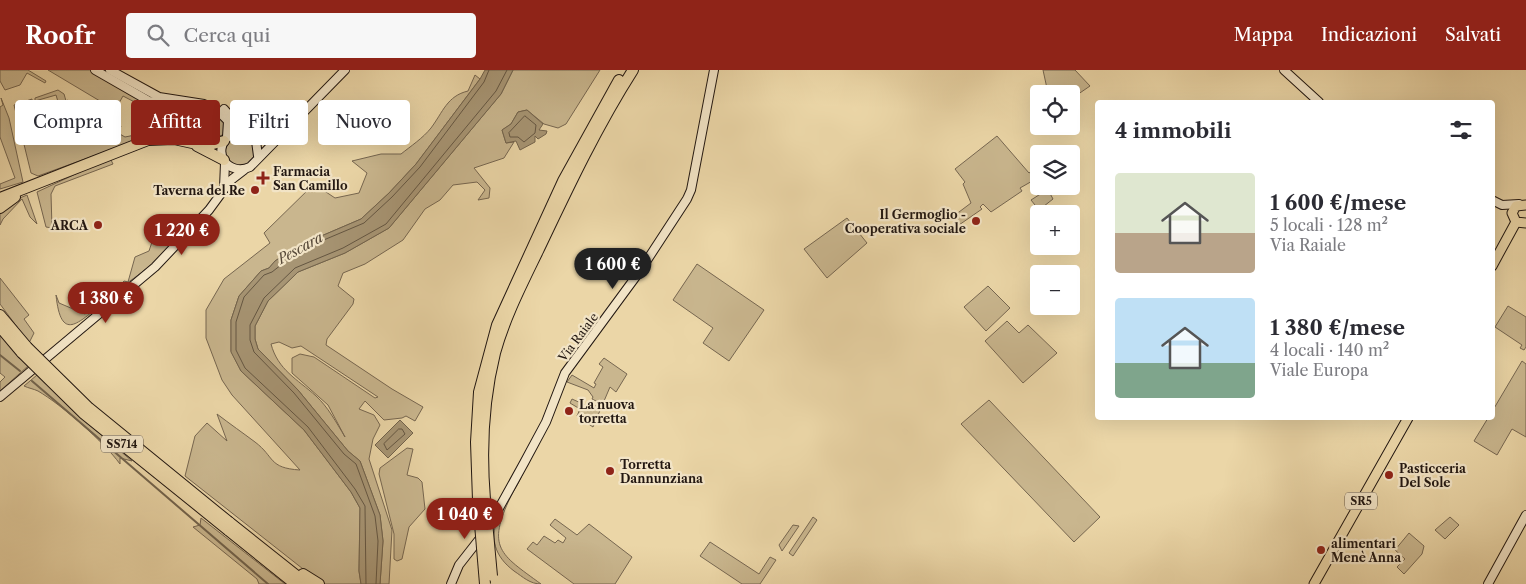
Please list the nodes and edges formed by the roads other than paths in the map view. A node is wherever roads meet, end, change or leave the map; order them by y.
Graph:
1 (95, 70) edge
2 (110, 70) edge
3 (344, 70) edge
4 (625, 70) edge
5 (633, 70) edge
6 (714, 70) edge
7 (1284, 70) edge
8 (1317, 100) edge
9 (308, 107) edge
10 (230, 114) edge
11 (230, 136) edge
12 (226, 139) junction
13 (220, 142) edge
14 (135, 145) edge
15 (196, 145) joint
16 (213, 145) edge
17 (257, 145) edge
18 (273, 145) edge
19 (258, 156) junction
20 (224, 162) junction
21 (244, 170) junction
22 (35, 184) junction
23 (22, 189) junction
24 (223, 190) junction
25 (0, 192) edge
26 (0, 198) edge
27 (1495, 202) edge
28 (1502, 205) junction
29 (1524, 205) edge
30 (0, 208) edge
31 (1514, 221) junction
32 (1526, 223) edge
33 (1495, 260) edge
34 (0, 315) edge
35 (0, 327) edge
36 (24, 350) junction
37 (0, 398) edge
38 (1407, 420) edge
39 (479, 457) junction
40 (1526, 515) edge
41 (278, 566) junction
42 (489, 581) edge
43 (287, 584) edge
44 (295, 584) edge
45 (307, 584) edge
46 (319, 584) edge
47 (451, 584) edge
48 (1314, 584) edge
49 (1488, 584) edge

1 - 12 street
2 - 10 street
3 - 9 street
4 - 39 highway
5 - 39 highway
6 - 47 street, Via Raiale
7 - 8 street
11 - 12 street
12 - 13 highway
12 - 20 street
14 - 22 highway
15 - 16 highway
15 - 20 highway
17 - 19 street
18 - 19 street
19 - 21 street
20 - 21 street
20 - 24 street
21 - 24 street
22 - 23 highway
22 - 30 highway
23 - 25 highway
23 - 26 highway
24 - 37 street
27 - 28 street
28 - 29 street
28 - 31 street
29 - 31 main road
31 - 32 main road
31 - 33 main road
34 - 36 highway, SS714
35 - 36 highway, SS714
36 - 41 highway, SS714, bridge
38 - 48 main road, SR5
39 - 42 highway, bridge
40 - 49 street
41 - 43 highway
41 - 44 highway, SS714
41 - 45 highway, SS714
41 - 46 highway

